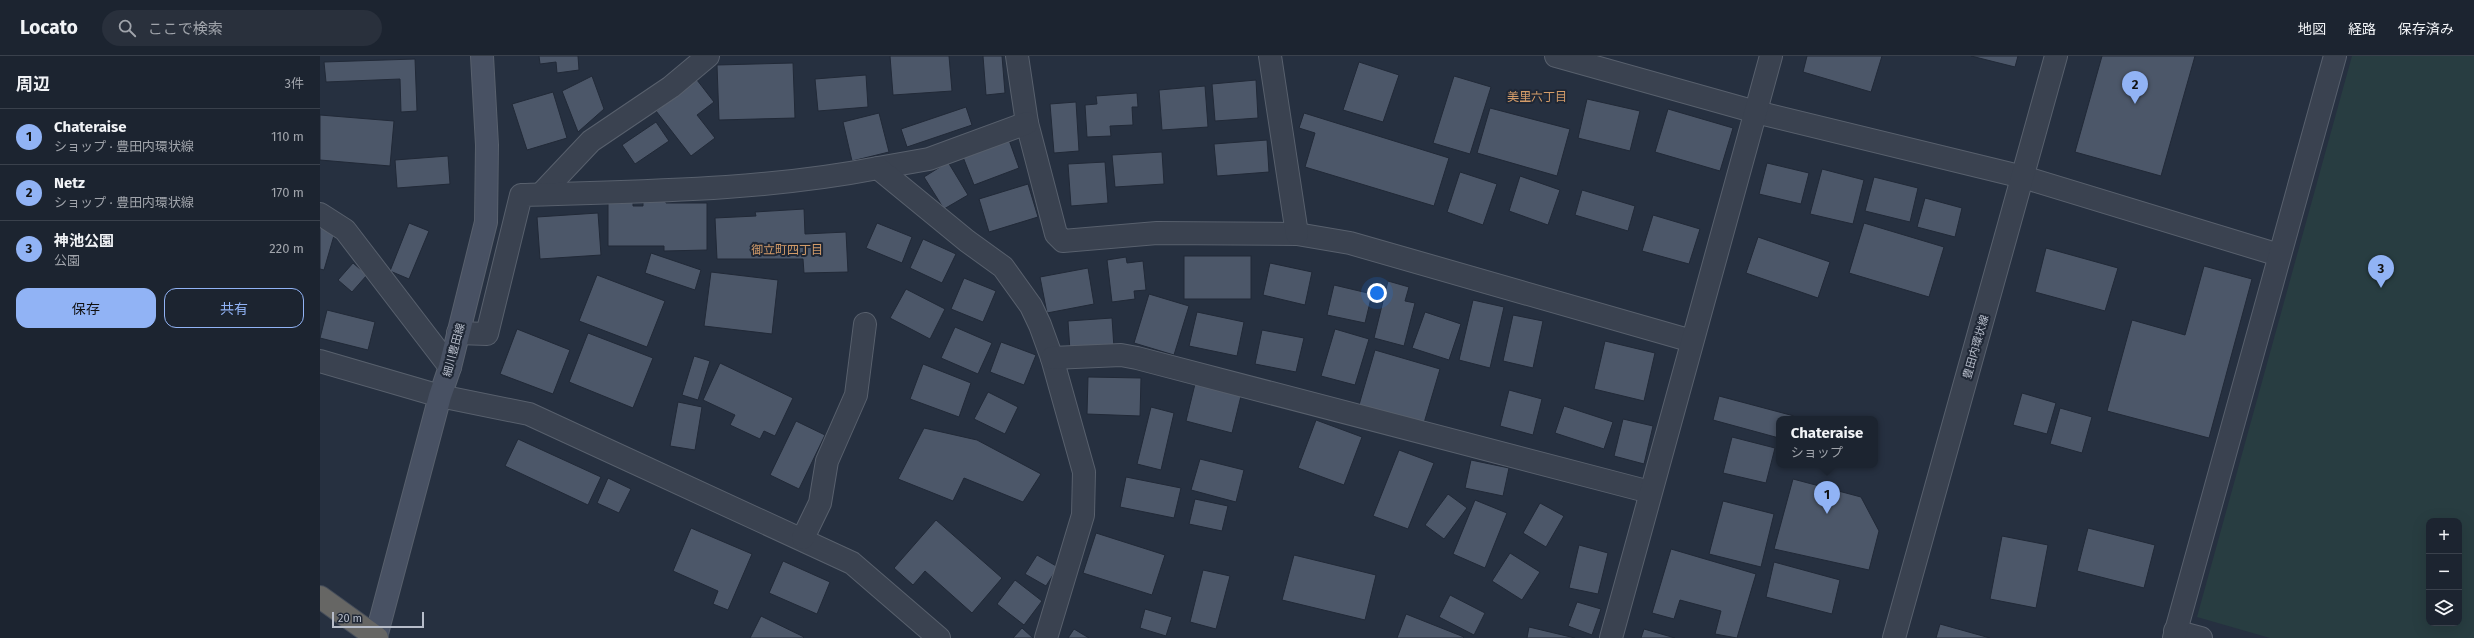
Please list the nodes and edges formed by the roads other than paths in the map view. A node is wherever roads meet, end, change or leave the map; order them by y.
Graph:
1 (482, 56) edge
2 (708, 56) edge
3 (1017, 56) edge
4 (1270, 56) edge
5 (1556, 56) edge
6 (1772, 56) edge
7 (2056, 56) edge
8 (2335, 56) edge
9 (1756, 112) junction
10 (1027, 123) junction
11 (878, 168) junction
12 (2023, 177) junction
13 (541, 194) junction
14 (320, 214) edge
15 (1297, 234) junction
16 (2279, 255) junction
17 (865, 324) dead end
18 (458, 333) junction
19 (1692, 341) junction
20 (1052, 358) junction
21 (320, 361) edge
22 (450, 367) junction
23 (440, 396) junction
24 (1650, 492) junction
25 (803, 538) junction
26 (320, 597) edge
27 (2174, 635) edge
28 (376, 638) edge
29 (939, 638) edge
30 (1046, 638) edge
31 (1611, 638) edge
32 (1894, 638) edge
33 (2200, 638) edge

1 - 18 main road, 細川豊田線
2 - 13 street
3 - 10 street
4 - 15 street
5 - 9 street
6 - 9 street
7 - 12 street, 豊田内環状線
8 - 16 street
9 - 12 street
9 - 19 street
10 - 11 street
10 - 15 street
11 - 13 street
11 - 20 street
12 - 16 street
12 - 32 street, 豊田内環状線
13 - 18 street
14 - 22 street
15 - 19 street
16 - 27 street
17 - 25 street
18 - 22 main road, 細川豊田線
19 - 24 street
20 - 24 street
20 - 30 street
21 - 23 street
22 - 23 main road, 細川豊田線
23 - 25 street
23 - 28 main road, 細川豊田線
24 - 31 street
25 - 29 street
26 - 28 highway
27 - 33 street

